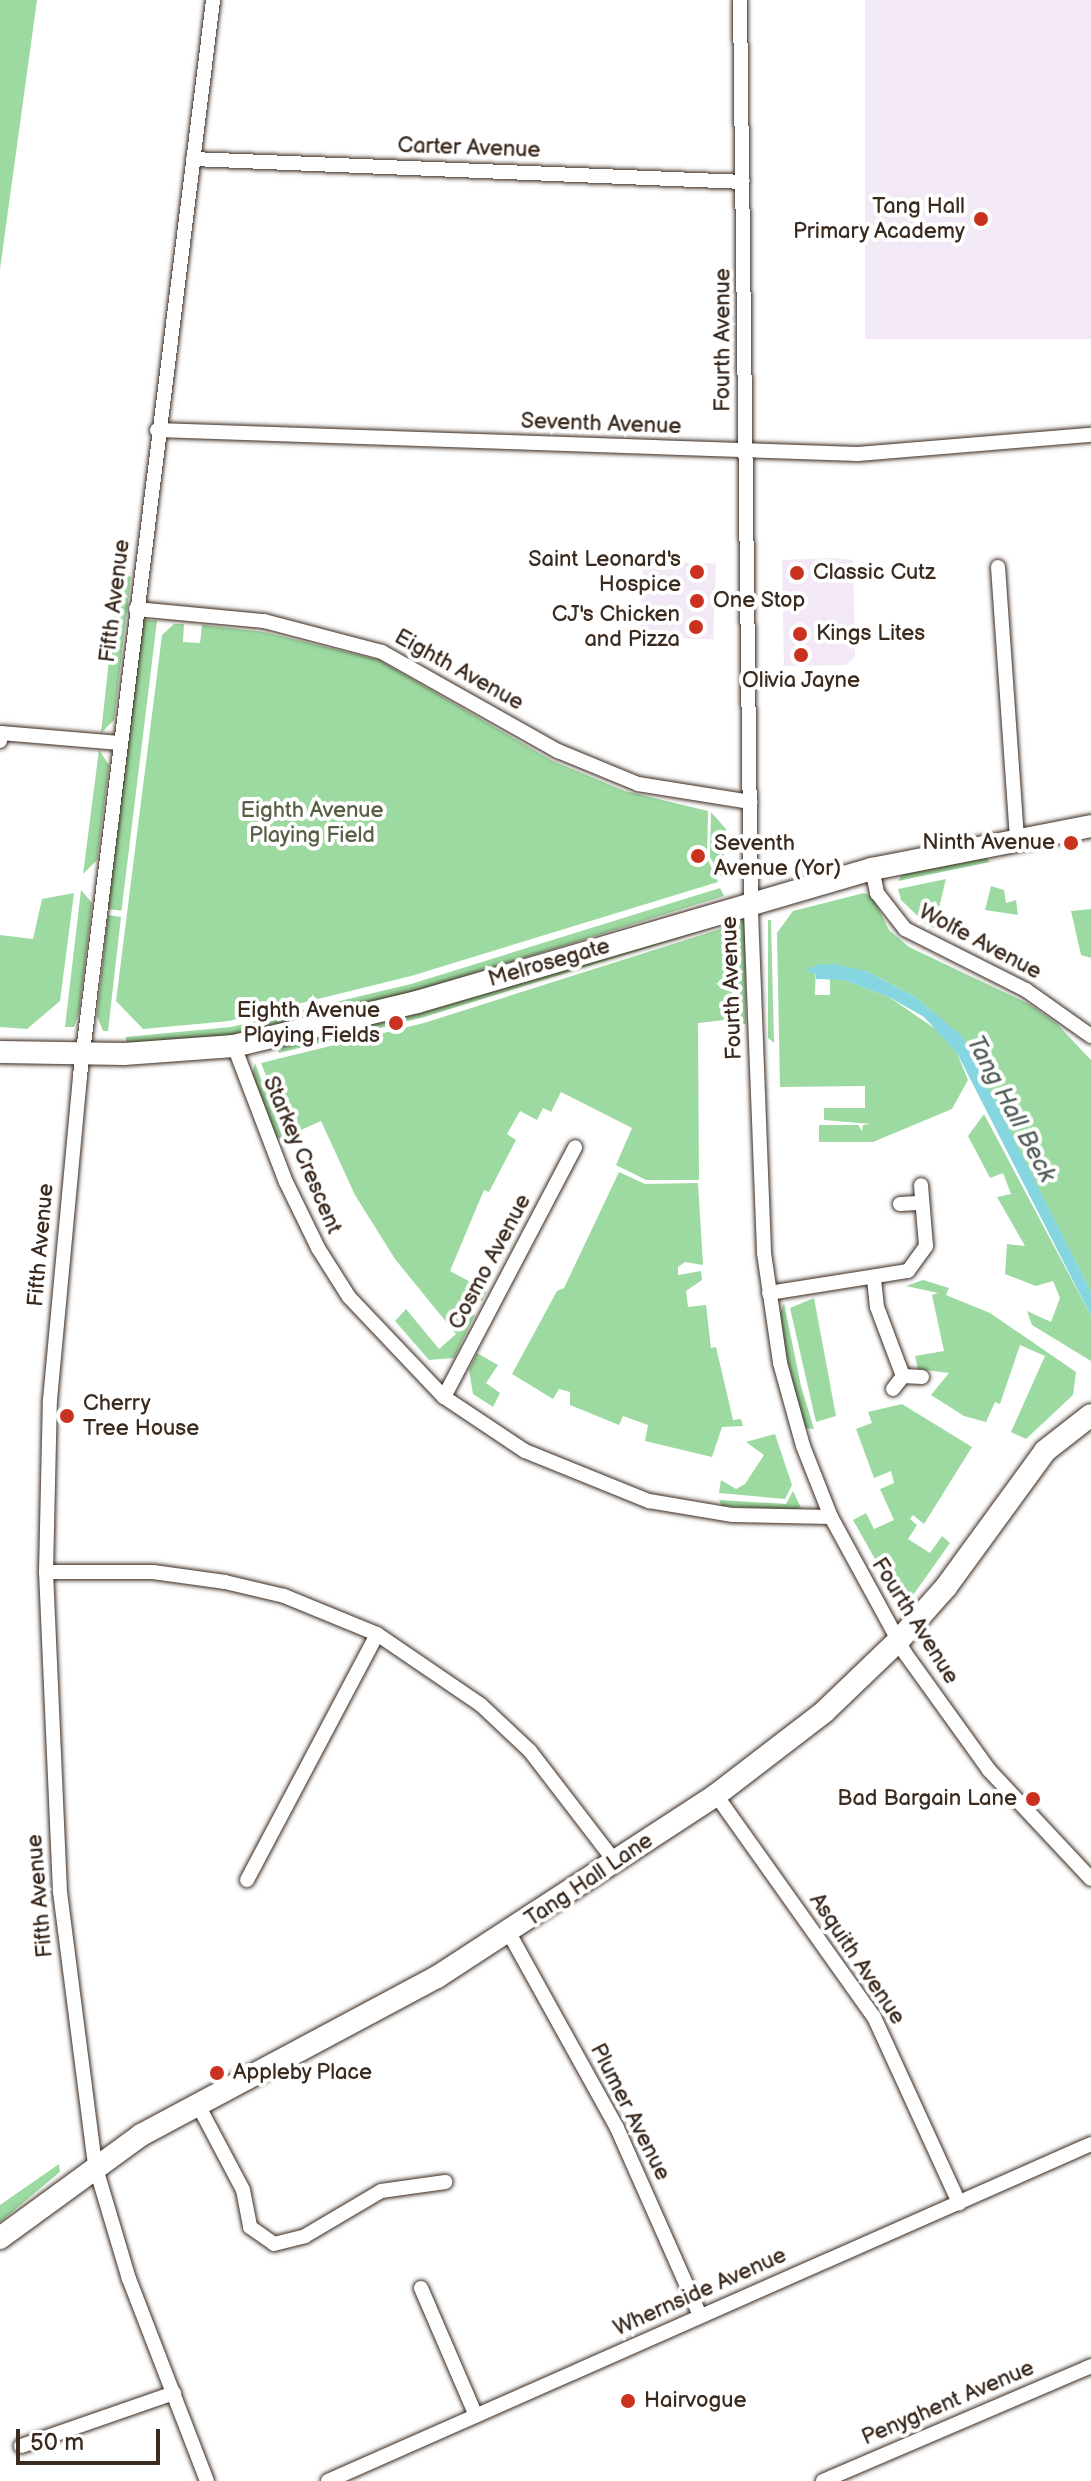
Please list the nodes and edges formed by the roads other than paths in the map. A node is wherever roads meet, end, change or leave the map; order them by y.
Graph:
1 (213, 0) edge
2 (740, 0) edge
3 (193, 159) junction
4 (743, 182) junction
5 (157, 430) junction
6 (1091, 435) edge
7 (745, 451) junction
8 (998, 567) dead end
9 (136, 609) junction
10 (0, 741) edge
11 (120, 743) junction
12 (751, 802) junction
13 (1091, 826) edge
14 (1017, 840) junction
15 (872, 869) junction
16 (751, 903) junction
17 (1091, 1036) edge
18 (234, 1046) junction
19 (0, 1052) edge
20 (83, 1054) junction
21 (575, 1147) dead end
22 (921, 1185) dead end
23 (922, 1203) junction
24 (900, 1204) dead end
25 (874, 1279) junction
26 (769, 1293) junction
27 (903, 1376) junction
28 (922, 1377) dead end
29 (893, 1389) dead end
30 (444, 1397) junction
31 (1091, 1415) edge
32 (831, 1517) junction
33 (46, 1572) junction
34 (377, 1634) junction
35 (899, 1640) junction
36 (716, 1795) junction
37 (616, 1863) junction
38 (1091, 1879) edge
39 (247, 1880) dead end
40 (509, 1933) junction
41 (197, 2103) junction
42 (1091, 2144) edge
43 (95, 2165) junction
44 (420, 2167) dead end
45 (445, 2182) dead end
46 (421, 2183) junction
47 (959, 2203) junction
48 (0, 2238) edge
49 (421, 2288) dead end
50 (700, 2315) junction
51 (1091, 2366) edge
52 (174, 2393) junction
53 (476, 2416) junction
54 (21, 2446) dead end
55 (207, 2481) edge
56 (328, 2481) edge
57 (823, 2481) edge

1 - 3 street, Fifth Avenue
2 - 4 street, Fourth Avenue
3 - 4 street, Carter Avenue
3 - 5 street, Fifth Avenue
4 - 7 street, Fourth Avenue
5 - 7 street, Seventh Avenue
5 - 9 street, Fifth Avenue
6 - 7 street, Seventh Avenue
7 - 12 street, Fourth Avenue
8 - 14 street
9 - 11 street, Fifth Avenue
9 - 12 street, Eighth Avenue
10 - 11 street
11 - 20 street, Fifth Avenue
12 - 16 street, Fourth Avenue
13 - 14 street, Melrosegate
14 - 15 street, Melrosegate
15 - 16 street, Melrosegate
15 - 17 street, Wolfe Avenue
16 - 18 street, Melrosegate
16 - 26 street, Fourth Avenue
18 - 20 street, Melrosegate
18 - 30 street, Starkey Crescent
19 - 20 street, Melrosegate
20 - 33 street, Fifth Avenue
21 - 30 street, Cosmo Avenue
22 - 23 street
23 - 24 street
23 - 25 street
25 - 26 street
25 - 27 street
26 - 32 street, Fourth Avenue
27 - 28 street
27 - 29 street
30 - 32 street, Starkey Crescent
31 - 35 street, Tang Hall Lane
32 - 35 street, Fourth Avenue
33 - 34 street
33 - 43 street, Fifth Avenue
34 - 37 street
34 - 39 street
35 - 36 street, Tang Hall Lane
35 - 38 street, Fourth Avenue
36 - 37 street, Tang Hall Lane
36 - 47 street, Asquith Avenue
37 - 40 street, Tang Hall Lane
40 - 41 street, Tang Hall Lane
40 - 50 street, Plumer Avenue
41 - 43 street, Tang Hall Lane
41 - 46 street
42 - 47 street, Whernside Avenue
43 - 48 street, Tang Hall Lane
43 - 52 street, Fifth Avenue
44 - 46 street
45 - 46 street
47 - 50 street, Whernside Avenue
49 - 53 street
50 - 53 street, Whernside Avenue
51 - 57 street, Penyghent Avenue
52 - 54 street
52 - 55 street, Fifth Avenue
53 - 56 street, Whernside Avenue

